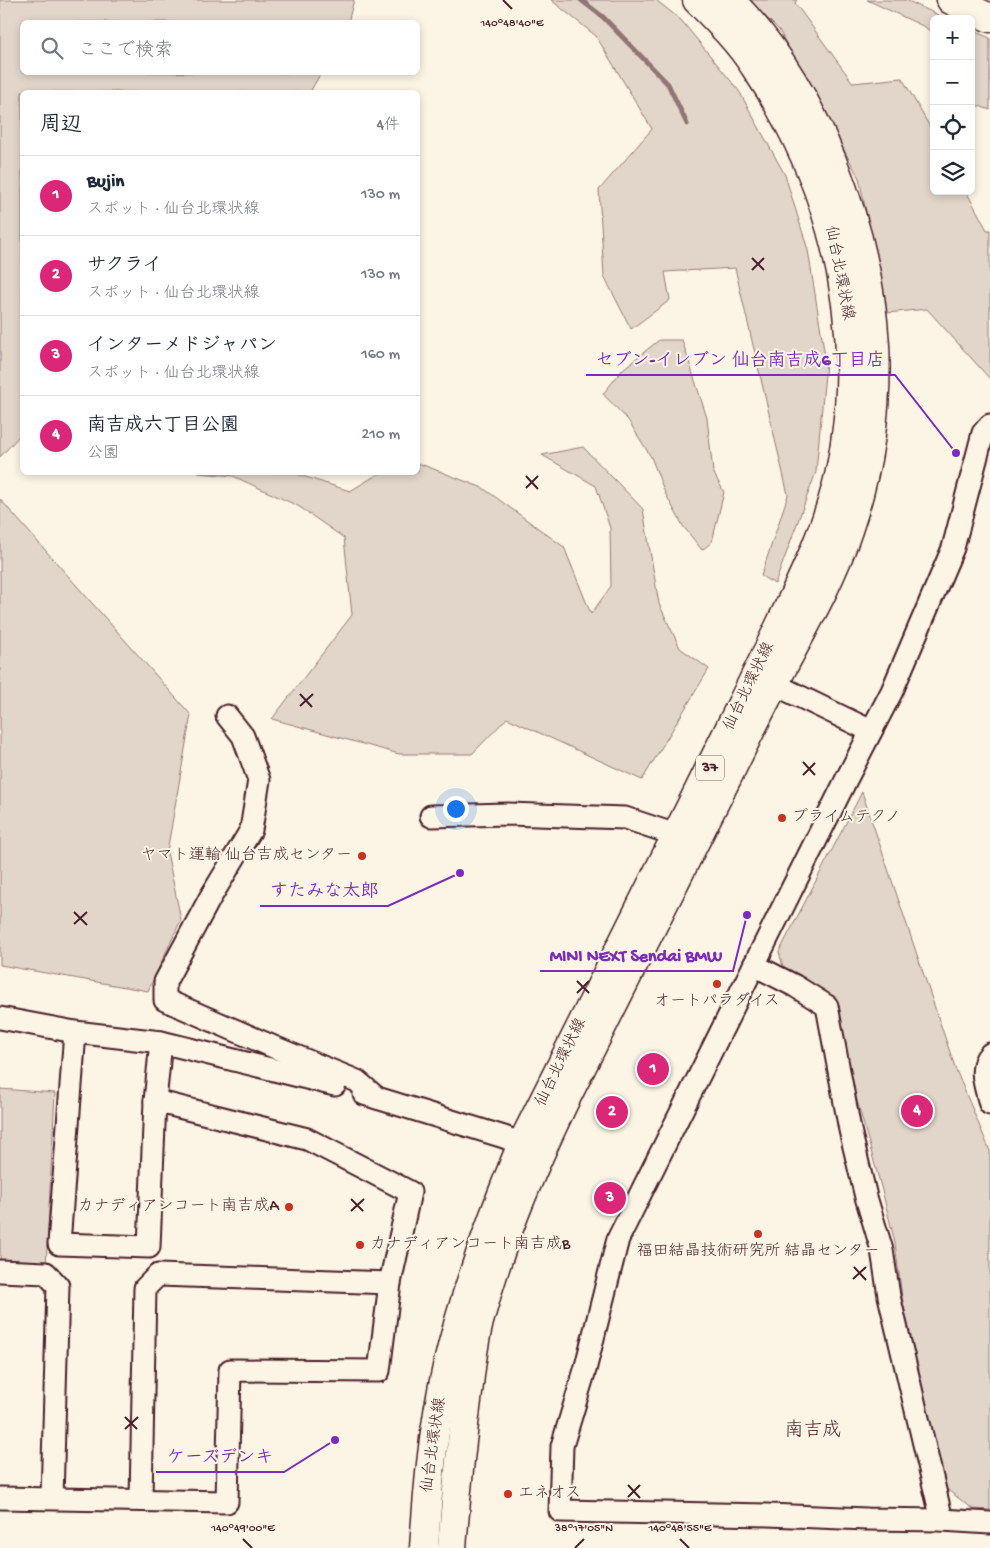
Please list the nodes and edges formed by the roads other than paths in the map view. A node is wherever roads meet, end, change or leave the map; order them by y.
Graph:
1 (697, 0) edge
2 (730, 0) edge
3 (951, 0) edge
4 (990, 18) edge
5 (990, 425) edge
6 (774, 684) junction
7 (227, 716) dead end
8 (871, 732) junction
9 (431, 816) dead end
10 (676, 835) junction
11 (754, 965) junction
12 (0, 1018) edge
13 (76, 1032) junction
14 (161, 1042) junction
15 (990, 1054) edge
16 (377, 1098) junction
17 (156, 1101) junction
18 (990, 1104) edge
19 (522, 1144) junction
20 (0, 1271) edge
21 (390, 1283) junction
22 (0, 1498) edge
23 (52, 1498) junction
24 (141, 1500) junction
25 (942, 1520) junction
26 (990, 1524) edge
27 (424, 1548) edge
28 (452, 1548) edge

1 - 10 main road, 仙台北環状線 / 37
2 - 6 main road, 仙台北環状線 / 37
3 - 4 main road
5 - 8 street
6 - 8 street
6 - 28 main road, 仙台北環状線 / 37
7 - 16 street
8 - 11 street
9 - 10 street
10 - 19 main road, 仙台北環状線 / 37
11 - 25 street
11 - 25 street
12 - 13 street
13 - 14 street
13 - 17 street
14 - 16 street
14 - 17 street
15 - 18 street
16 - 19 street
17 - 21 street
19 - 27 main road, 仙台北環状線 / 37
20 - 23 street
21 - 24 street
21 - 24 street
22 - 23 street
23 - 24 street
25 - 26 street

